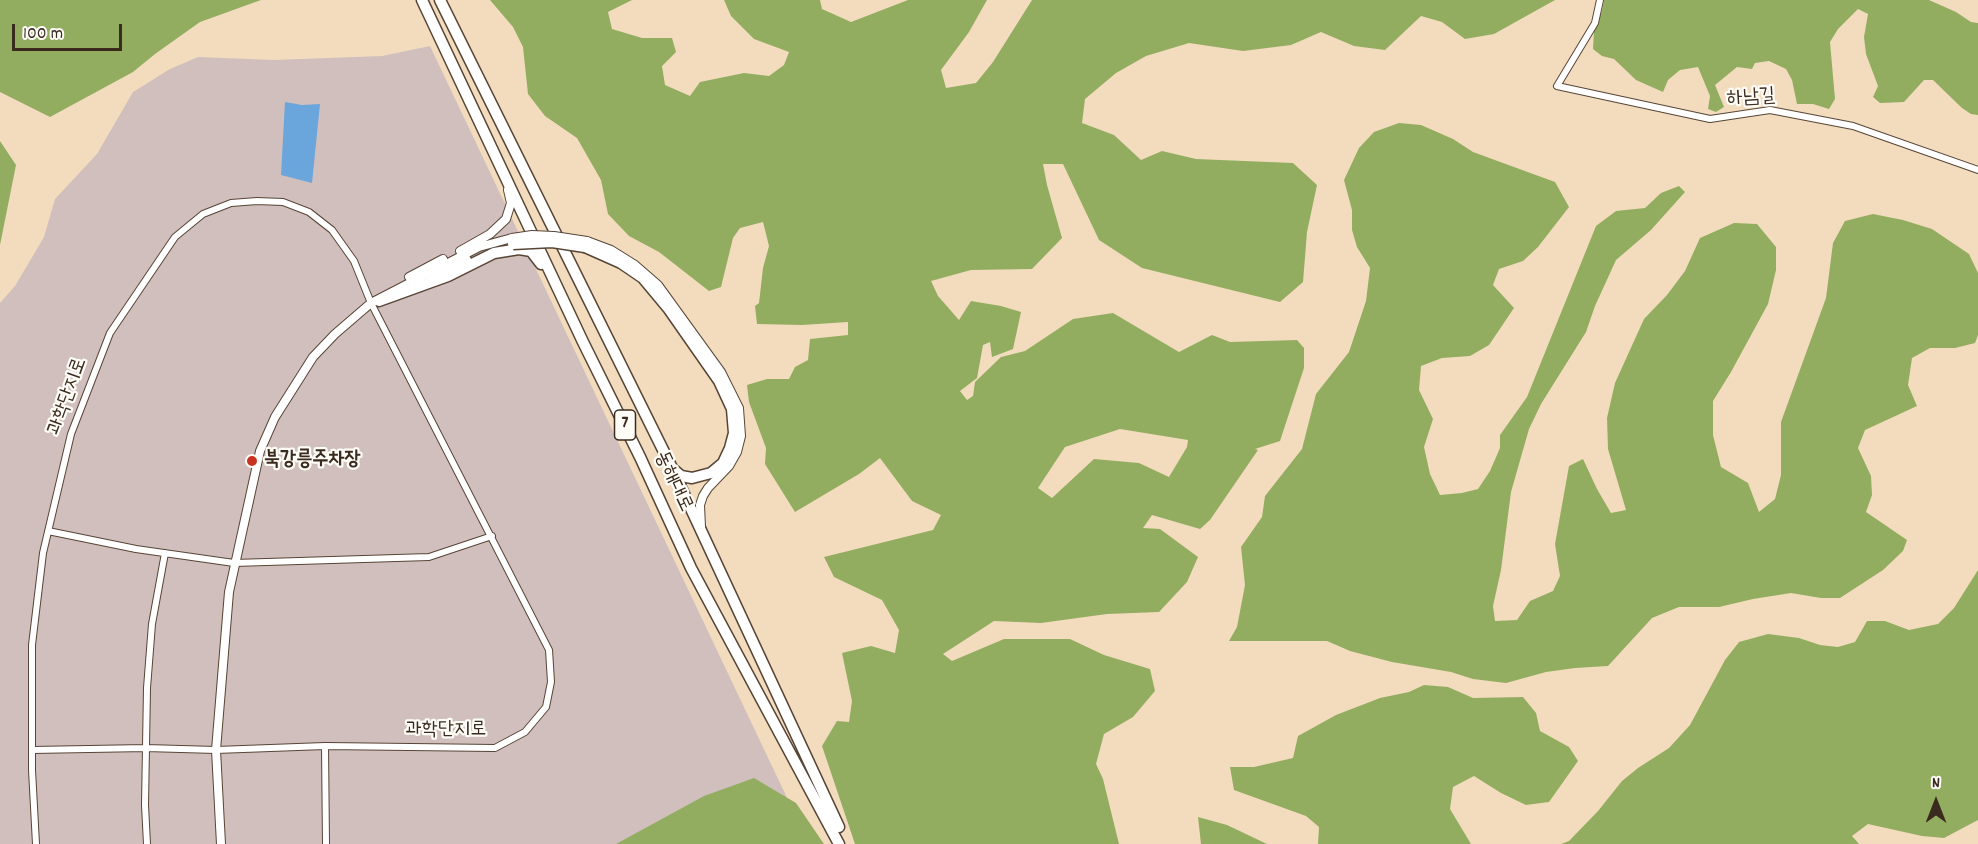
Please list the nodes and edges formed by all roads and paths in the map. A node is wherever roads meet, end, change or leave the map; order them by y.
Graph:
1 (422, 0) edge
2 (440, 0) edge
3 (1600, 0) edge
4 (486, 133) junction
5 (1978, 170) edge
6 (586, 244) junction
7 (375, 301) junction
8 (583, 342) junction
9 (672, 468) junction
10 (48, 531) junction
11 (701, 531) junction
12 (492, 536) junction
13 (165, 553) junction
14 (234, 563) junction
15 (325, 746) junction
16 (146, 748) junction
17 (32, 750) junction
18 (216, 750) junction
19 (36, 844) edge
20 (147, 844) edge
21 (220, 844) edge
22 (326, 844) edge
23 (839, 844) edge
24 (846, 844) edge

1 - 4 highway, 동해대로 / 7
2 - 9 highway, 동해대로
3 - 5 street, 하남길
4 - 7 street
4 - 8 highway, 동해대로 / 7
6 - 7 highway, bridge
6 - 9 highway
6 - 11 street
7 - 8 highway
7 - 10 street, 과학단지로
7 - 12 street, 과학단지로
7 - 14 street
8 - 23 highway, 동해대로 / 7
9 - 11 highway, 동해대로
10 - 13 street
10 - 17 street, 과학단지로
11 - 24 highway, 동해대로
12 - 14 street
12 - 15 street, 과학단지로
13 - 14 street
13 - 16 street
14 - 18 street
15 - 18 street, 과학단지로
15 - 22 street
16 - 17 street, 과학단지로
16 - 18 street, 과학단지로
16 - 20 street
17 - 19 street, 과학단지로
18 - 21 street

